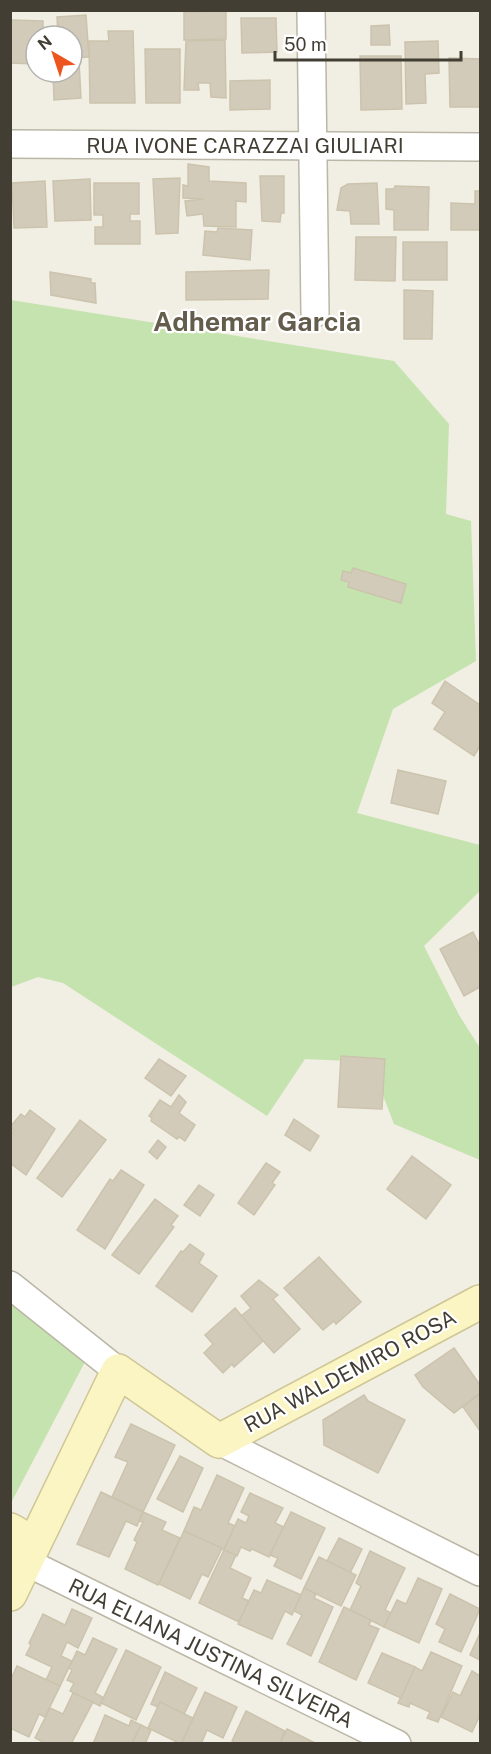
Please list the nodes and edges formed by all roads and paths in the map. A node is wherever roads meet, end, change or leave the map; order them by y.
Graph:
1 (311, 10) edge
2 (10, 144) edge
3 (312, 146) junction
4 (480, 147) edge
5 (315, 313) dead end
6 (10, 1285) edge
7 (480, 1302) edge
8 (118, 1371) junction
9 (219, 1441) junction
10 (57, 1498) junction
11 (10, 1528) edge
12 (18, 1569) edge
13 (480, 1572) edge
14 (10, 1594) edge
15 (397, 1743) edge

1 - 3 street
2 - 3 street, RUA IVONE CARAZZAI GIULIARI
3 - 4 street, RUA IVONE CARAZZAI GIULIARI
3 - 5 street
6 - 8 street
7 - 9 street, RUA WALDEMIRO ROSA
8 - 9 street
8 - 10 street
9 - 13 street
10 - 11 street
10 - 12 street
11 - 12 street
12 - 14 street
12 - 15 street, RUA ELIANA JUSTINA SILVEIRA

